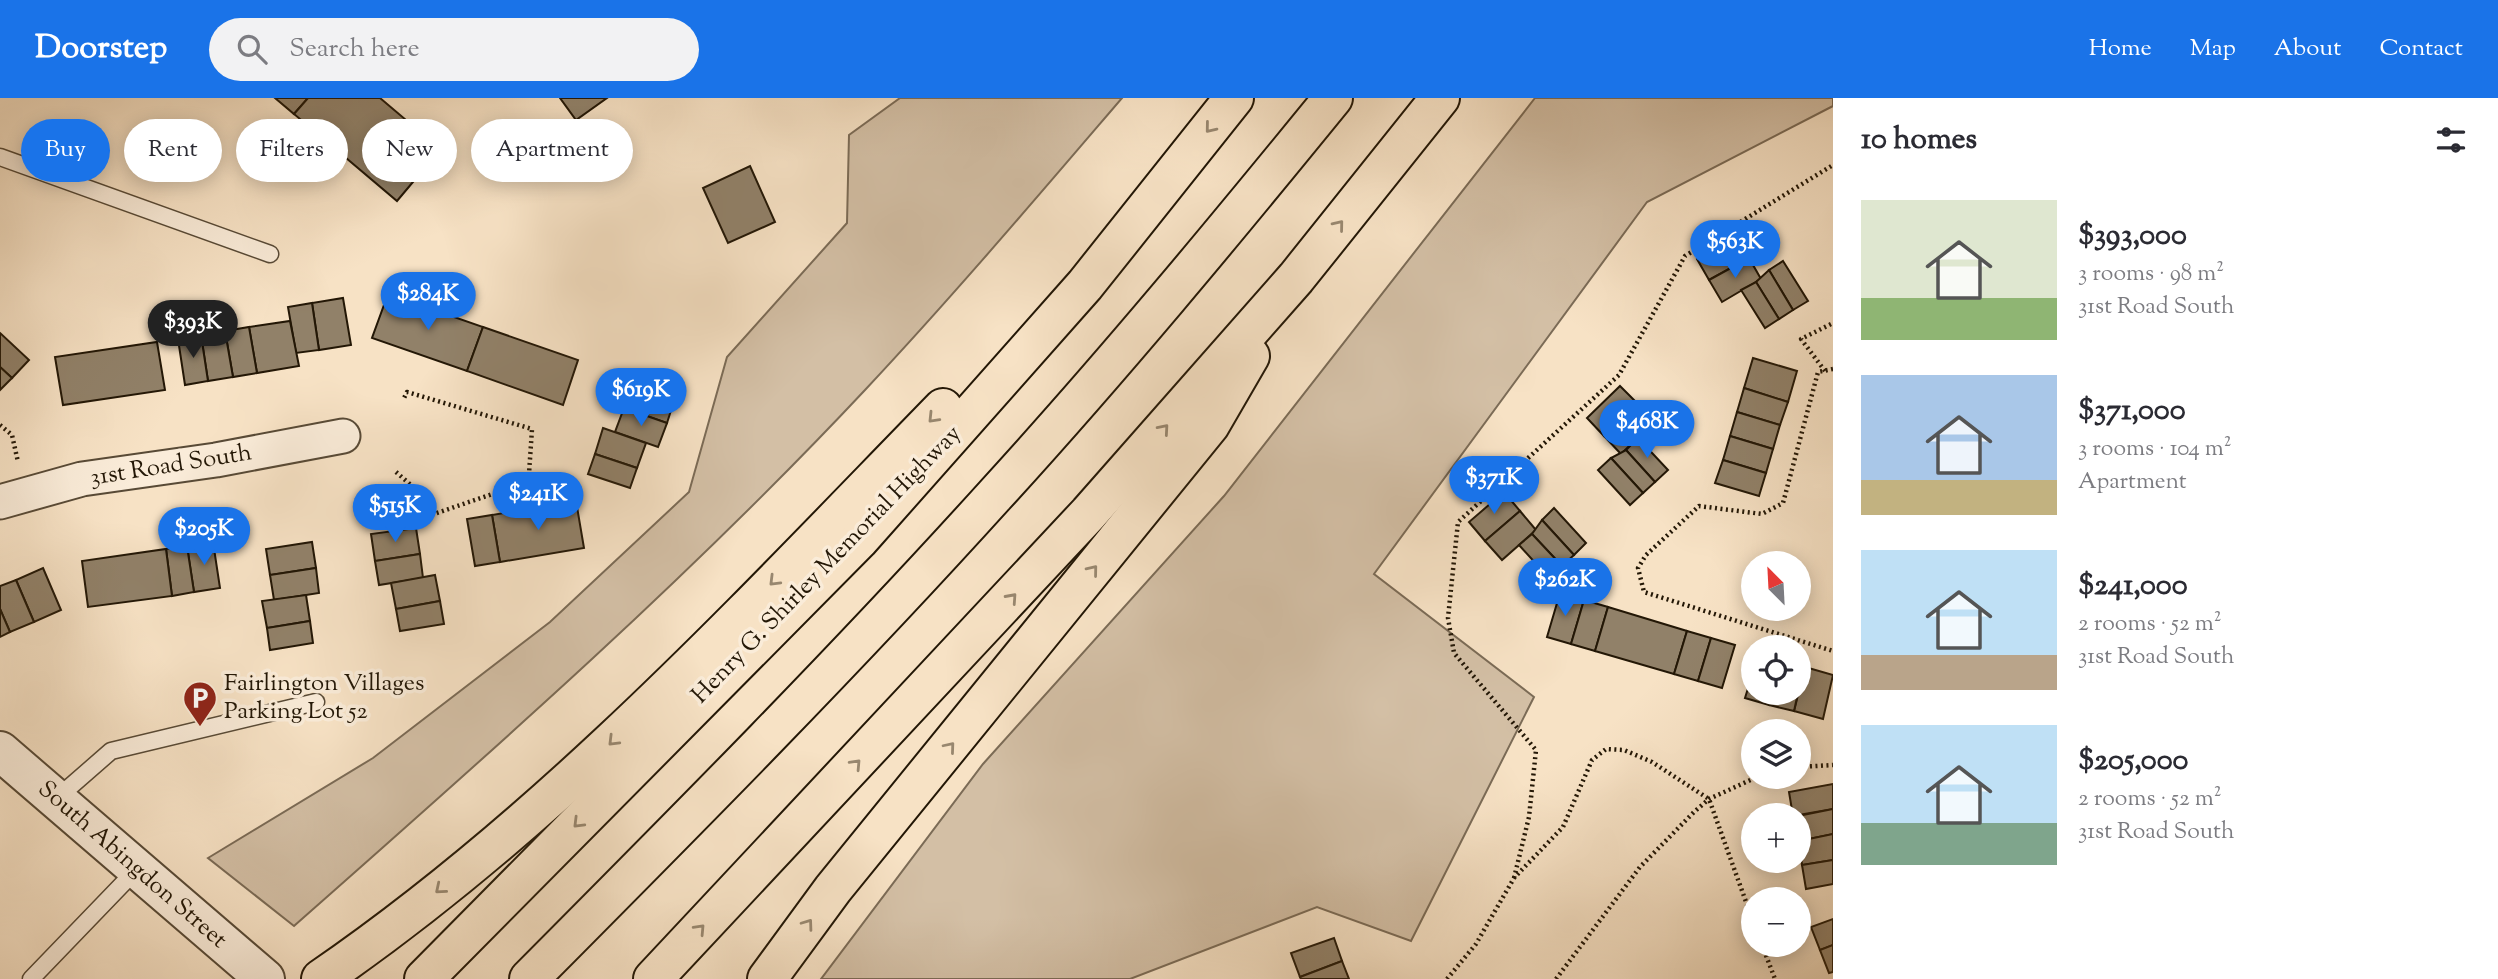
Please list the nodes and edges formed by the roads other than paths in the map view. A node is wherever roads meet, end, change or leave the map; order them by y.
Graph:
1 (1234, 98) edge
2 (1334, 98) edge
3 (1440, 98) edge
4 (0, 157) edge
5 (1186, 158) junction
6 (270, 254) dead end
7 (1296, 278) junction
8 (343, 436) dead end
9 (0, 502) edge
10 (316, 702) dead end
11 (0, 751) edge
12 (56, 799) junction
13 (137, 869) junction
14 (31, 979) edge
15 (265, 979) edge
16 (321, 979) edge
17 (424, 979) edge
18 (529, 979) edge
19 (653, 979) edge
20 (767, 979) edge

1 -> 5 highway, Henry G. Shirley Memorial Highway
2 - 18 highway
7 -> 3 highway
4 - 6 lane
5 -> 16 highway
5 -> 17 highway, Henry G. Shirley Memorial Highway
19 -> 7 highway
20 -> 7 highway
8 - 9 street, 31st Road South
10 - 12 lane
11 - 12 street, South Abingdon Street
12 - 13 street, South Abingdon Street
13 - 14 lane
13 - 15 street, South Abingdon Street

